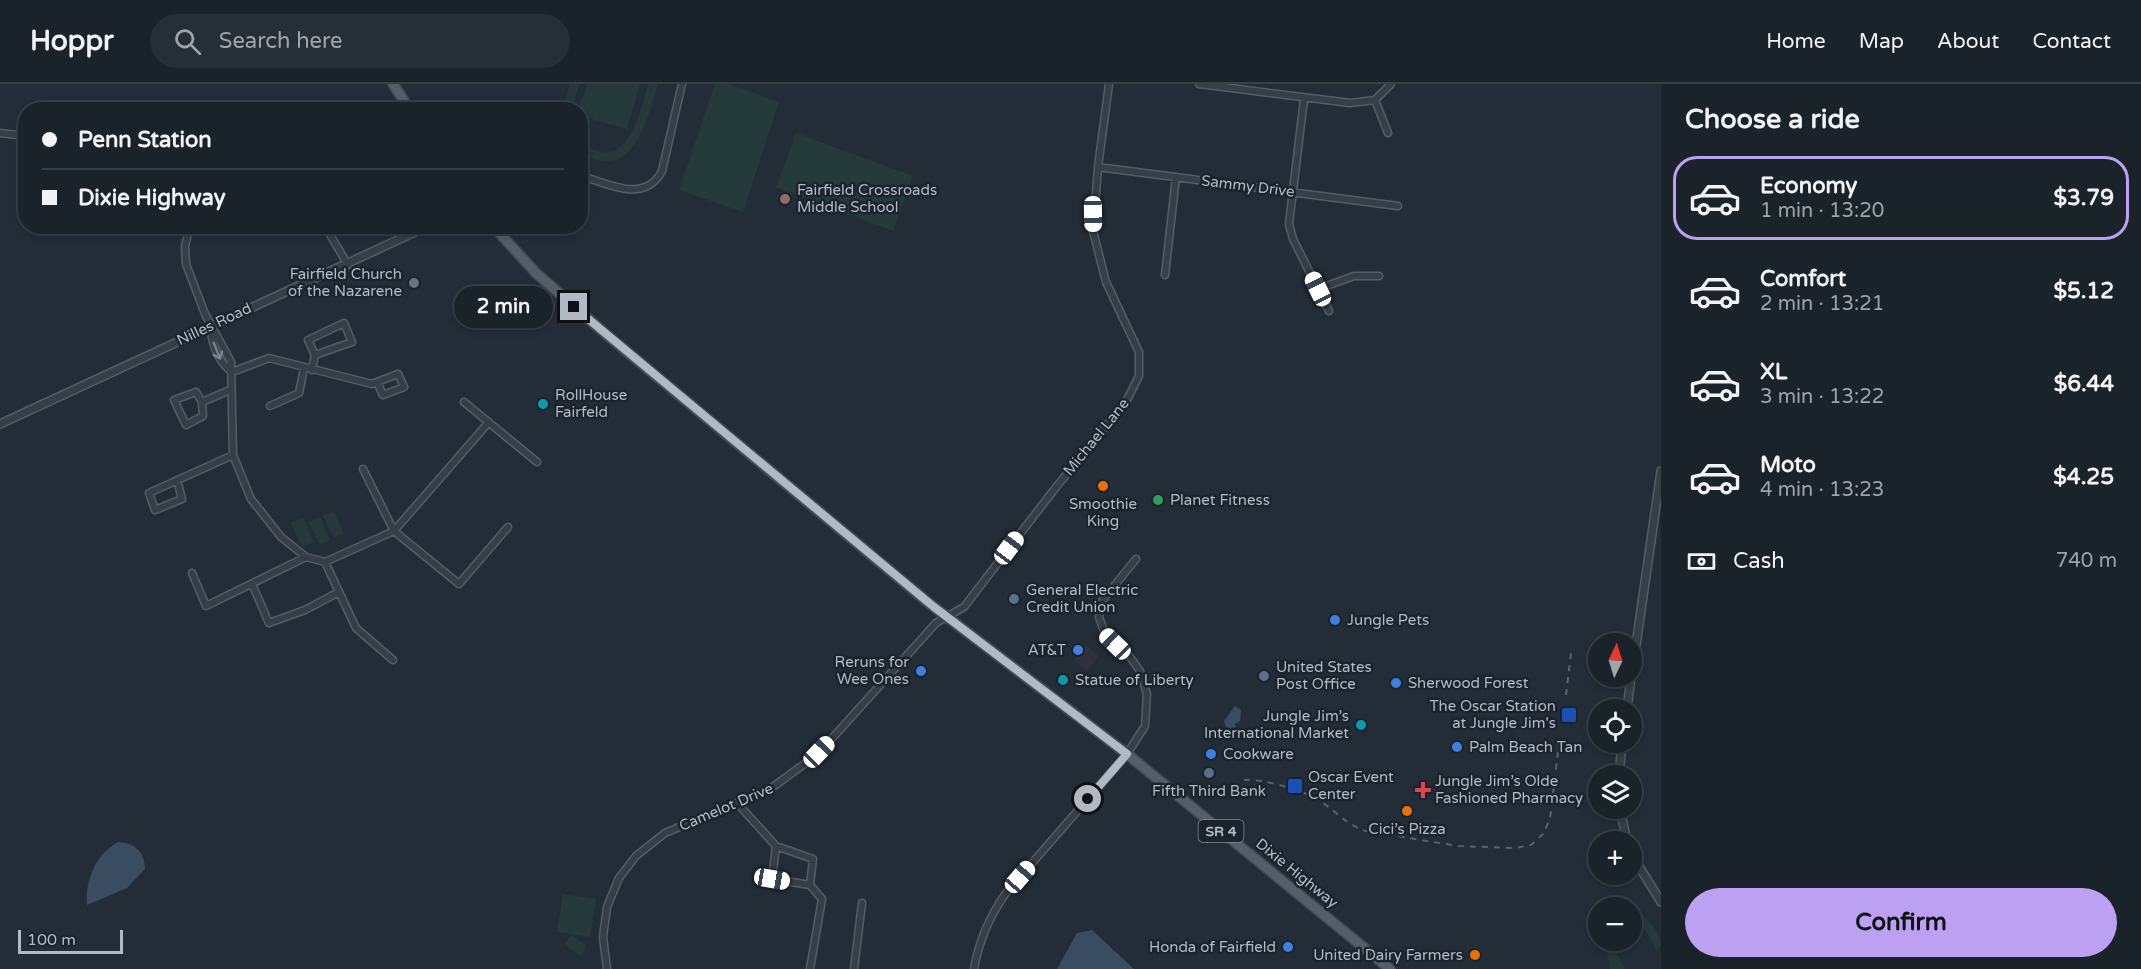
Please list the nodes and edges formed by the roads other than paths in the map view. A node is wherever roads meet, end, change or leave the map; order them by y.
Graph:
1 (393, 84) edge
2 (682, 84) edge
3 (1109, 84) edge
4 (1199, 84) edge
5 (1391, 84) edge
6 (1304, 99) junction
7 (1375, 100) junction
8 (405, 102) edge
9 (0, 133) edge
10 (1388, 133) dead end
11 (18, 135) edge
12 (1098, 167) junction
13 (1176, 177) junction
14 (588, 178) edge
15 (1292, 191) junction
16 (1398, 206) dead end
17 (188, 234) edge
18 (331, 234) edge
19 (412, 234) edge
20 (500, 234) edge
21 (348, 265) junction
22 (1165, 275) dead end
23 (1379, 276) dead end
24 (1318, 289) junction
25 (1329, 311) dead end
26 (210, 325) junction
27 (315, 355) junction
28 (308, 369) junction
29 (232, 372) junction
30 (377, 382) dead end
31 (230, 390) junction
32 (202, 402) junction
33 (464, 402) dead end
34 (270, 406) dead end
35 (489, 422) junction
36 (0, 424) edge
37 (233, 455) junction
38 (537, 462) dead end
39 (363, 469) dead end
40 (1661, 471) edge
41 (177, 480) junction
42 (508, 526) dead end
43 (394, 531) junction
44 (306, 557) junction
45 (1137, 559) dead end
46 (325, 562) junction
47 (192, 573) dead end
48 (252, 585) junction
49 (339, 592) junction
50 (949, 617) junction
51 (1638, 633) edge
52 (393, 660) dead end
53 (1127, 754) junction
54 (738, 804) junction
55 (776, 846) junction
56 (1642, 871) edge
57 (810, 885) junction
58 (1661, 902) edge
59 (862, 903) dead end
60 (607, 969) edge
61 (810, 969) edge
62 (854, 969) edge
63 (974, 969) edge
64 (1390, 969) edge

1 - 8 main road
2 - 14 street
3 - 12 street, Michael Lane
4 - 6 street
5 - 7 street
6 - 7 street
6 - 15 street
7 - 10 street
9 - 11 street
12 - 13 street, Sammy Drive
12 - 50 street, Michael Lane
13 - 15 street, Sammy Drive
13 - 22 street
15 - 16 street, Sammy Drive
15 - 24 street
17 - 26 street
18 - 21 street
19 - 21 street, Nilles Road
20 - 50 main road, Dixie Highway / SR 4
21 - 26 street, Nilles Road
23 - 24 street
24 - 25 street
26 - 29 street
26 - 36 street, Nilles Road
27 - 27 street
27 - 28 street
28 - 29 street
28 - 30 street
28 - 34 street
29 - 31 street
31 - 32 street
31 - 37 street
32 - 32 street
33 - 35 street
35 - 38 street
35 - 43 street
37 - 41 street
37 - 44 street
39 - 43 street
40 - 51 street
41 - 41 street
42 - 43 street
43 - 46 street
44 - 46 street
44 - 48 street
45 - 53 street
46 - 49 street
47 - 48 street
48 - 49 street
49 - 52 street
50 - 53 main road, Dixie Highway / SR 4
50 - 54 street, Camelot Drive
53 - 63 street
53 - 64 main road, Dixie Highway / SR 4
54 - 55 street
54 - 60 street, Camelot Drive
55 - 57 street
55 - 57 street
56 - 58 street
57 - 61 street
59 - 62 street

